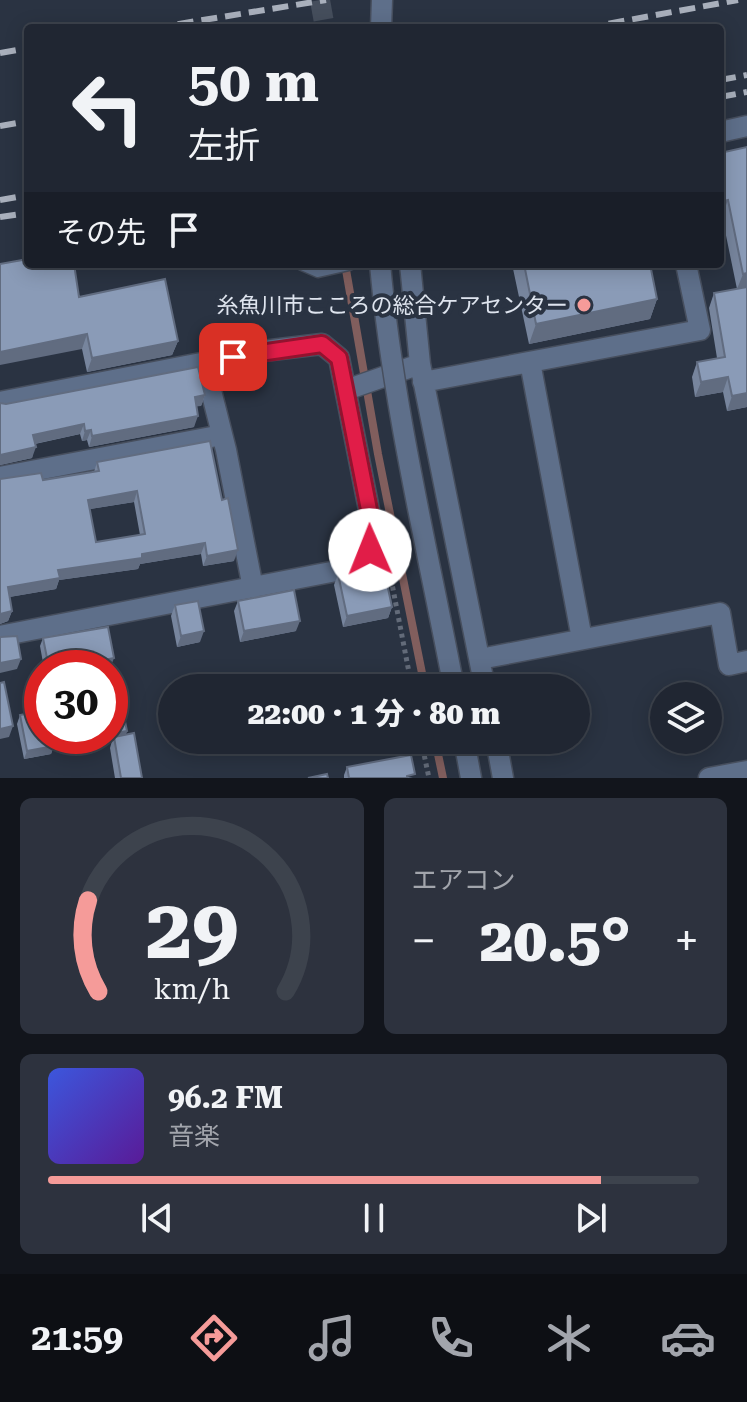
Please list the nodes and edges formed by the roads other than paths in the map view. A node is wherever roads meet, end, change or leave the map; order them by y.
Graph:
1 (382, 0) edge
2 (381, 24) edge
3 (747, 126) edge
4 (724, 131) edge
5 (311, 268) edge
6 (331, 268) edge
7 (380, 268) edge
8 (410, 268) edge
9 (687, 268) edge
10 (530, 362) junction
11 (204, 363) junction
12 (421, 373) junction
13 (346, 390) junction
14 (0, 402) edge
15 (222, 435) junction
16 (0, 477) edge
17 (253, 588) junction
18 (0, 636) edge
19 (582, 639) junction
20 (480, 659) junction
21 (747, 661) edge
22 (451, 674) edge
23 (483, 674) edge
24 (467, 754) edge
25 (499, 754) edge
26 (747, 771) edge
27 (471, 778) edge
28 (503, 778) edge
29 (709, 778) edge

1 - 2 street
3 - 4 street
5 - 6 lane
7 - 22 street, bridge
8 - 12 street
9 - 10 street
10 - 12 street
10 - 19 street
11 - 13 street
11 - 14 street
11 - 15 street
12 - 13 street
12 - 20 street
13 - 17 street
15 - 16 street
15 - 17 street
17 - 18 street
19 - 20 street
19 - 21 street
20 - 23 street
24 - 27 street
25 - 28 street
26 - 29 street

